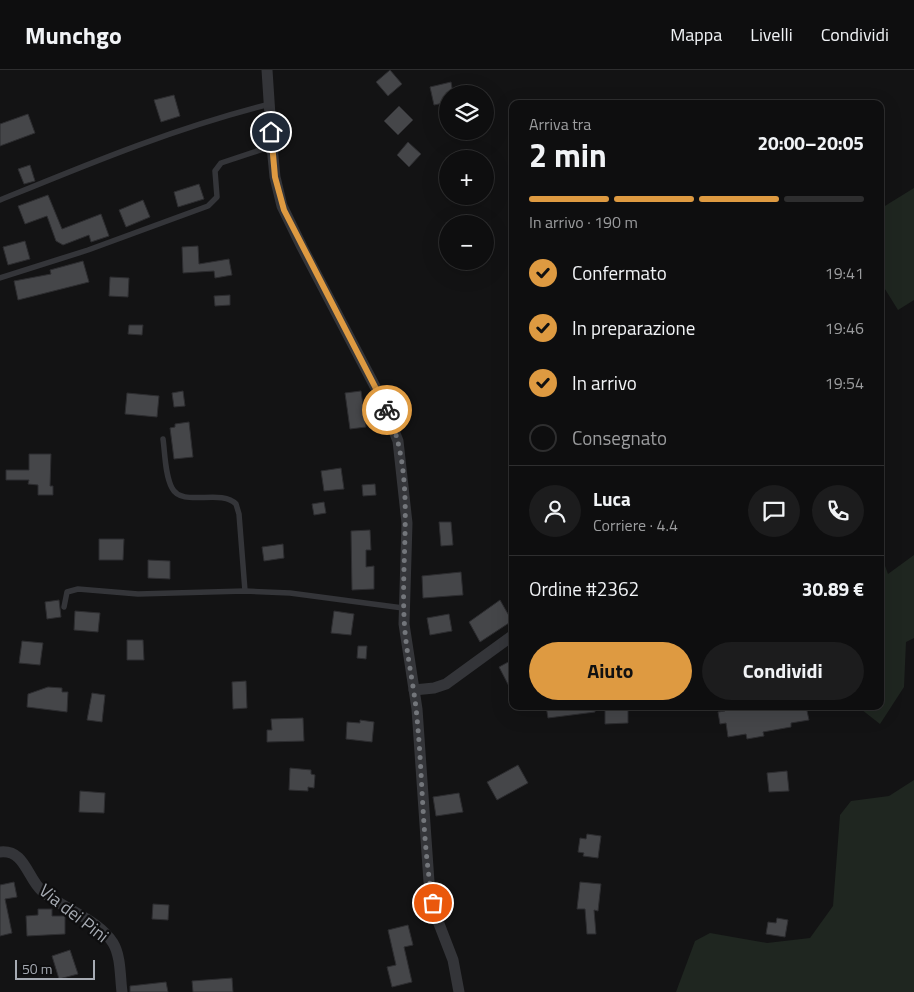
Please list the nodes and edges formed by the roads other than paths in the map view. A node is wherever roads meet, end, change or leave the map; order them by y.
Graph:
1 (268, 70) edge
2 (270, 104) junction
3 (272, 146) junction
4 (0, 200) edge
5 (0, 278) edge
6 (163, 439) dead end
7 (245, 591) junction
8 (64, 606) dead end
9 (404, 608) junction
10 (509, 638) edge
11 (414, 690) junction
12 (0, 852) edge
13 (122, 992) edge
14 (459, 992) edge

1 - 2 street
2 - 3 street
2 - 4 lane
3 - 5 lane
3 - 9 street
6 - 7 lane
7 - 8 lane
7 - 9 lane
9 - 11 street
10 - 11 street
11 - 14 street
12 - 13 street, Via dei Pini

